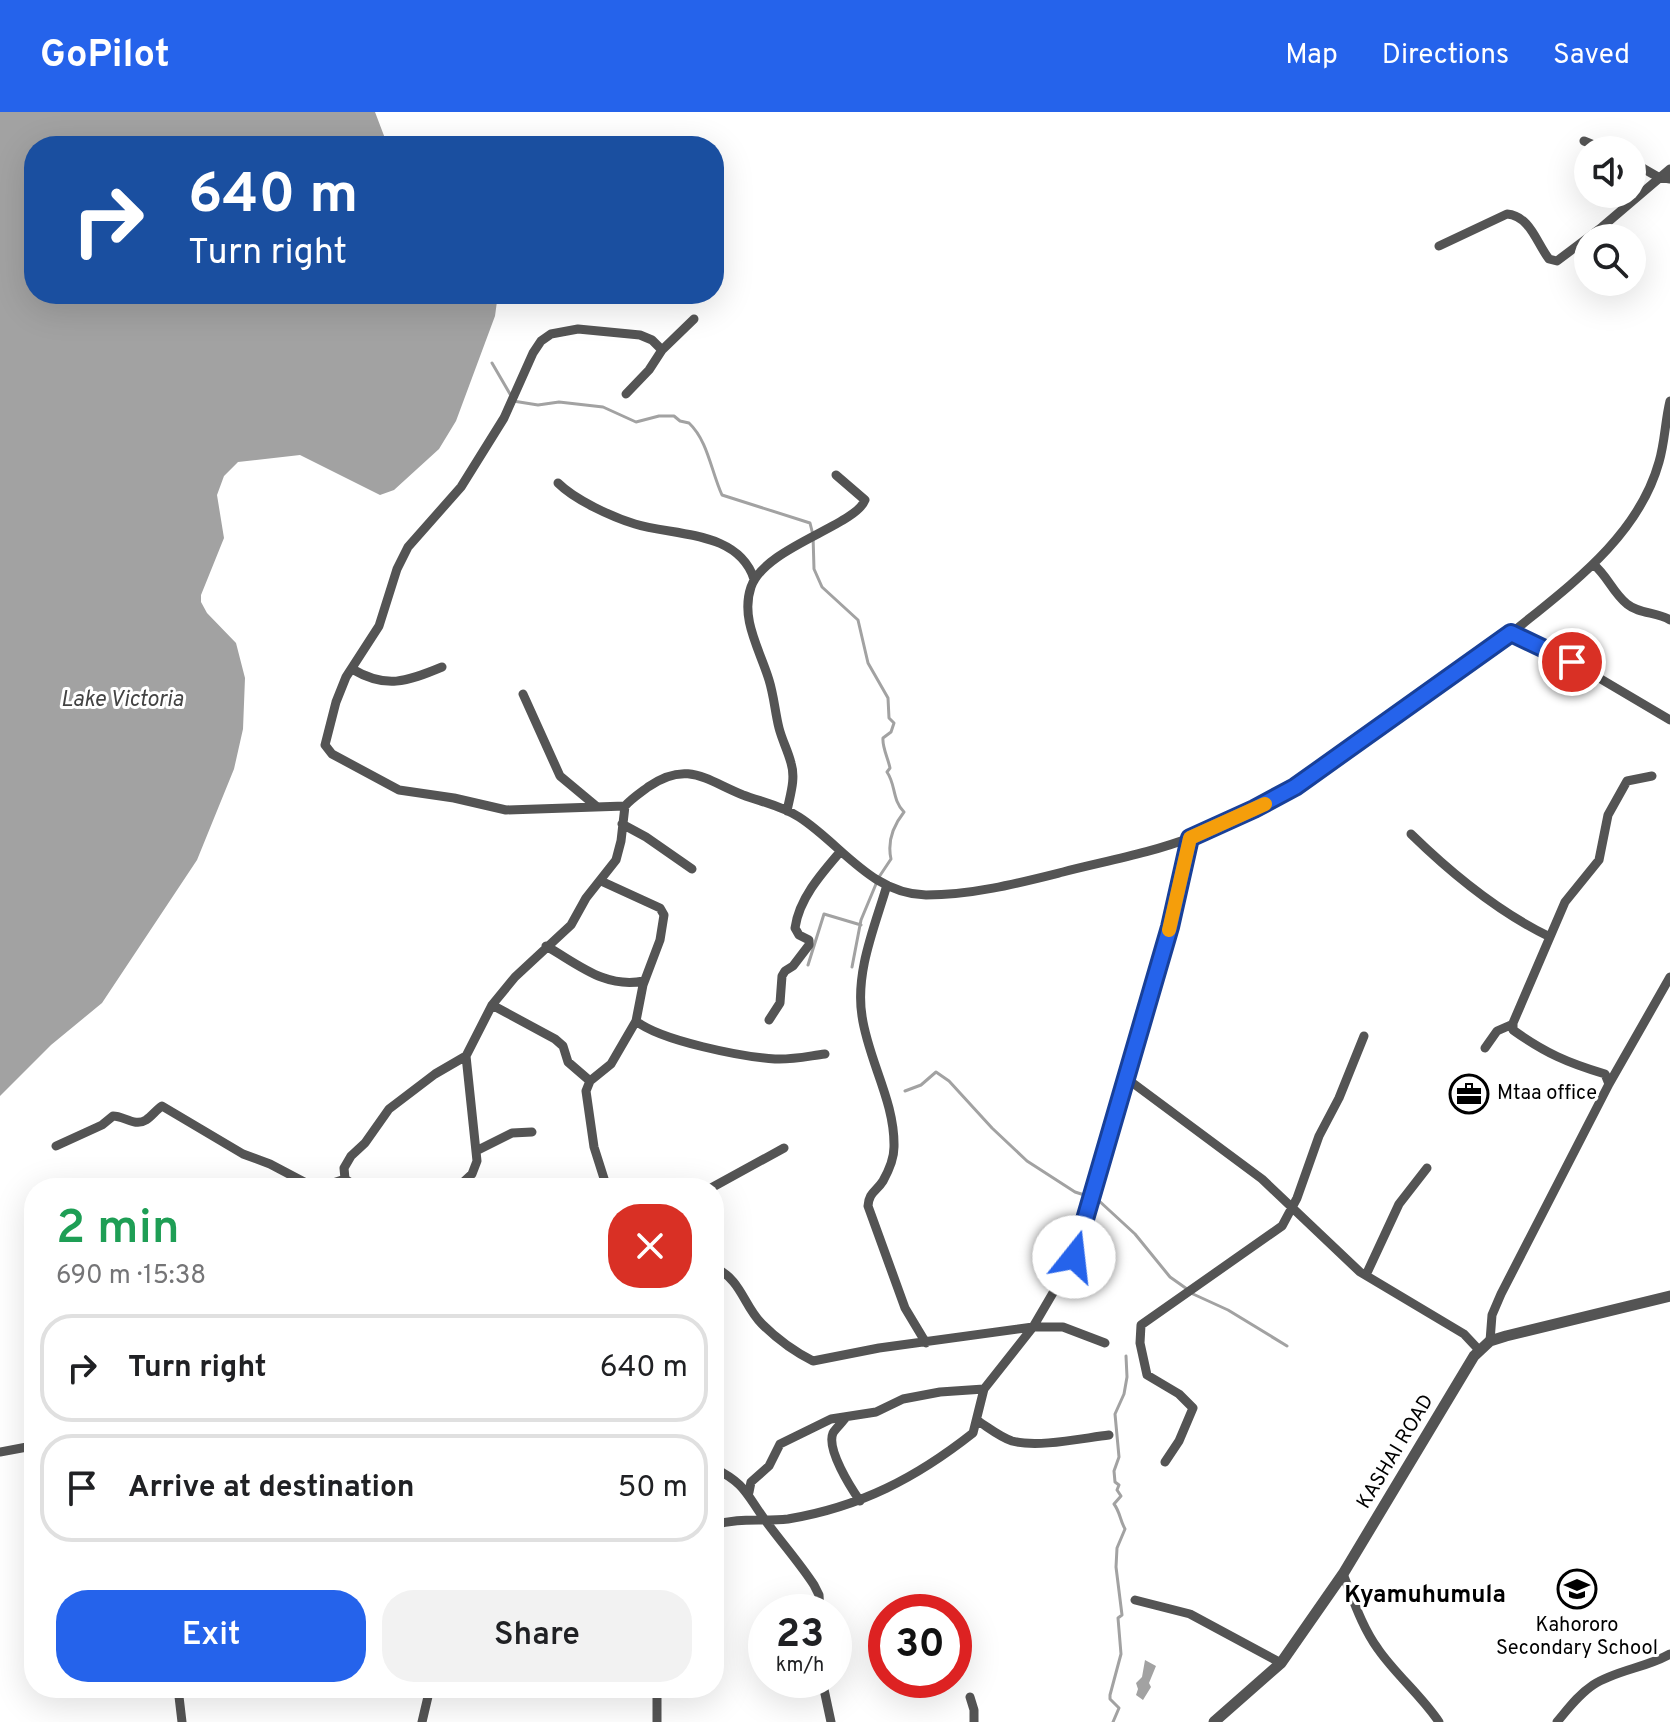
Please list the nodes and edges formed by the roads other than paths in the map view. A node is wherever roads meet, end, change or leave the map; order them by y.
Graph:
1 (1670, 169) edge
2 (1646, 170) edge
3 (1658, 177) junction
4 (1670, 179) edge
5 (1439, 246) dead end
6 (694, 319) dead end
7 (662, 350) junction
8 (626, 394) dead end
9 (1670, 401) edge
10 (836, 475) dead end
11 (558, 483) dead end
12 (1593, 564) junction
13 (754, 579) junction
14 (1670, 620) edge
15 (1511, 633) junction
16 (442, 667) dead end
17 (352, 669) junction
18 (523, 694) dead end
19 (1670, 720) edge
20 (1652, 776) dead end
21 (596, 806) junction
22 (625, 806) junction
23 (787, 811) junction
24 (622, 824) junction
25 (1411, 834) dead end
26 (1190, 838) junction
27 (840, 852) junction
28 (692, 869) dead end
29 (601, 881) junction
30 (887, 885) junction
31 (1550, 937) junction
32 (546, 946) junction
33 (1670, 977) edge
34 (644, 981) junction
35 (492, 1005) junction
36 (769, 1020) dead end
37 (636, 1021) junction
38 (1513, 1024) junction
39 (1364, 1036) dead end
40 (1485, 1048) dead end
41 (825, 1054) dead end
42 (466, 1056) junction
43 (1126, 1078) junction
44 (590, 1081) junction
45 (1609, 1084) junction
46 (532, 1132) dead end
47 (56, 1146) dead end
48 (784, 1148) dead end
49 (476, 1151) junction
50 (1427, 1168) dead end
51 (295, 1178) edge
52 (345, 1178) edge
53 (466, 1178) edge
54 (603, 1178) edge
55 (724, 1181) edge
56 (1293, 1207) junction
57 (724, 1275) edge
58 (1366, 1275) junction
59 (1670, 1296) edge
60 (1033, 1327) junction
61 (1490, 1341) junction
62 (926, 1343) junction
63 (1105, 1343) dead end
64 (1479, 1350) junction
65 (984, 1389) junction
66 (846, 1417) junction
67 (978, 1421) junction
68 (1109, 1435) dead end
69 (24, 1448) edge
70 (0, 1452) edge
71 (1165, 1462) dead end
72 (724, 1474) edge
73 (749, 1492) junction
74 (860, 1501) junction
75 (765, 1520) junction
76 (724, 1523) edge
77 (1343, 1574) junction
78 (818, 1594) edge
79 (1135, 1600) dead end
80 (1670, 1654) edge
81 (1281, 1663) junction
82 (179, 1698) edge
83 (428, 1698) edge
84 (657, 1698) edge
85 (826, 1698) edge
86 (970, 1698) edge
87 (182, 1722) edge
88 (422, 1722) edge
89 (657, 1722) edge
90 (831, 1722) edge
91 (974, 1722) edge
92 (1214, 1722) edge
93 (1439, 1722) edge
94 (1557, 1722) edge

1 - 3 street
2 - 3 street
3 - 4 street
3 - 5 street
6 - 7 street
7 - 8 street
7 - 17 street
9 - 12 street
10 - 13 street
11 - 13 street
12 - 14 street
12 - 15 street
13 - 23 street
15 - 19 street
15 - 26 street
16 - 17 street
17 - 21 street
18 - 21 street
20 - 31 street
21 - 22 street
22 - 23 street
22 - 24 street
23 - 27 street
24 - 28 street
24 - 29 street
25 - 31 street
26 - 30 street
26 - 43 street
27 - 30 street
27 - 36 street
29 - 32 street
29 - 34 street
30 - 62 street
31 - 38 street
32 - 34 street
32 - 35 street
33 - 45 street
34 - 37 street
35 - 42 street
35 - 44 street
37 - 41 street
37 - 44 street
38 - 40 street
38 - 45 street
39 - 56 street
42 - 49 street
42 - 52 street
43 - 56 street
43 - 60 street
44 - 54 street
45 - 61 street
46 - 49 street
47 - 51 street
48 - 55 street
49 - 53 street
50 - 58 street
56 - 58 street
56 - 71 street
57 - 62 street
58 - 64 street
59 - 61 street, KASHAI ROAD
60 - 62 street
60 - 63 street
60 - 65 street
61 - 64 street, KASHAI ROAD
64 - 77 street, KASHAI ROAD
65 - 66 street
65 - 67 street
66 - 73 street
66 - 74 street
67 - 68 street
67 - 74 street
69 - 70 street
72 - 73 street
73 - 75 street
74 - 75 street
75 - 76 street
75 - 78 street
77 - 81 street, KASHAI ROAD
77 - 93 street
79 - 81 street
80 - 94 street
81 - 92 street, KASHAI ROAD
82 - 87 street
83 - 88 street
84 - 89 street
85 - 90 street
86 - 91 street

